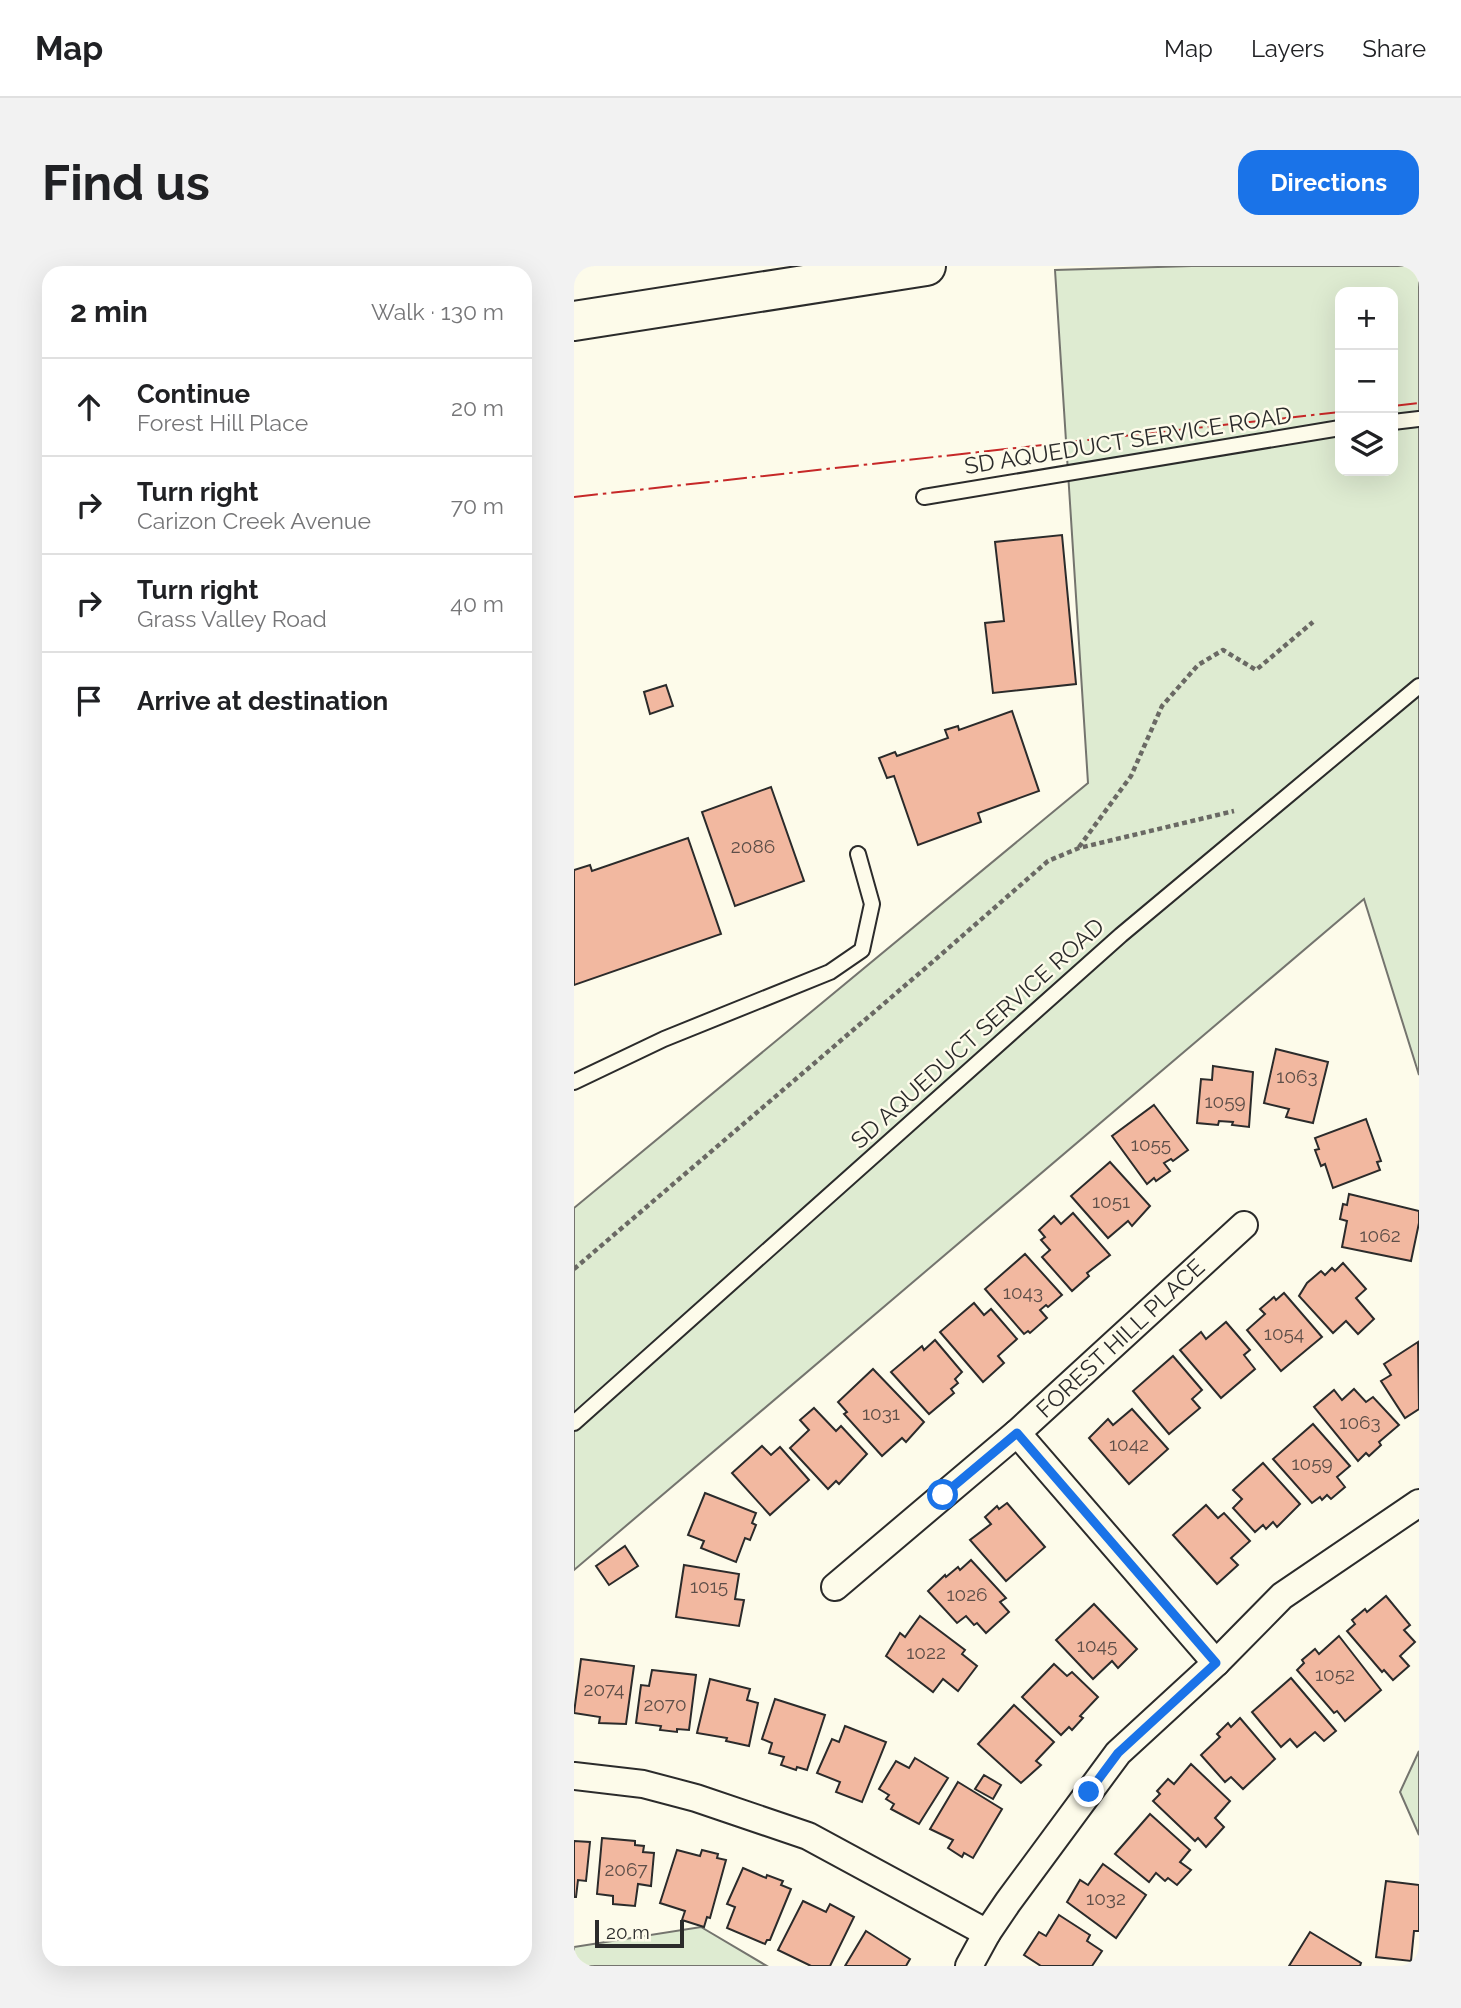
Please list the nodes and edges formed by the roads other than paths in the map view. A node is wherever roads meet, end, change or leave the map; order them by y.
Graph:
1 (926, 266) edge
2 (574, 321) edge
3 (1419, 419) edge
4 (1398, 421) edge
5 (1335, 429) edge
6 (924, 497) dead end
7 (1419, 686) edge
8 (858, 854) dead end
9 (574, 1082) edge
10 (1244, 1225) dead end
11 (574, 1423) edge
12 (1017, 1433) junction
13 (1419, 1503) edge
14 (835, 1587) dead end
15 (1216, 1663) junction
16 (574, 1776) edge
17 (987, 1933) junction
18 (969, 1966) edge

1 - 2 highway
3 - 4 lane
5 - 6 lane, SD AQUEDUCT SERVICE ROAD
7 - 11 lane, SD AQUEDUCT SERVICE ROAD
8 - 9 lane
10 - 12 street, FOREST HILL PLACE
12 - 14 street, FOREST HILL PLACE
12 - 15 street
13 - 15 street
15 - 17 street
16 - 17 street
17 - 18 street

